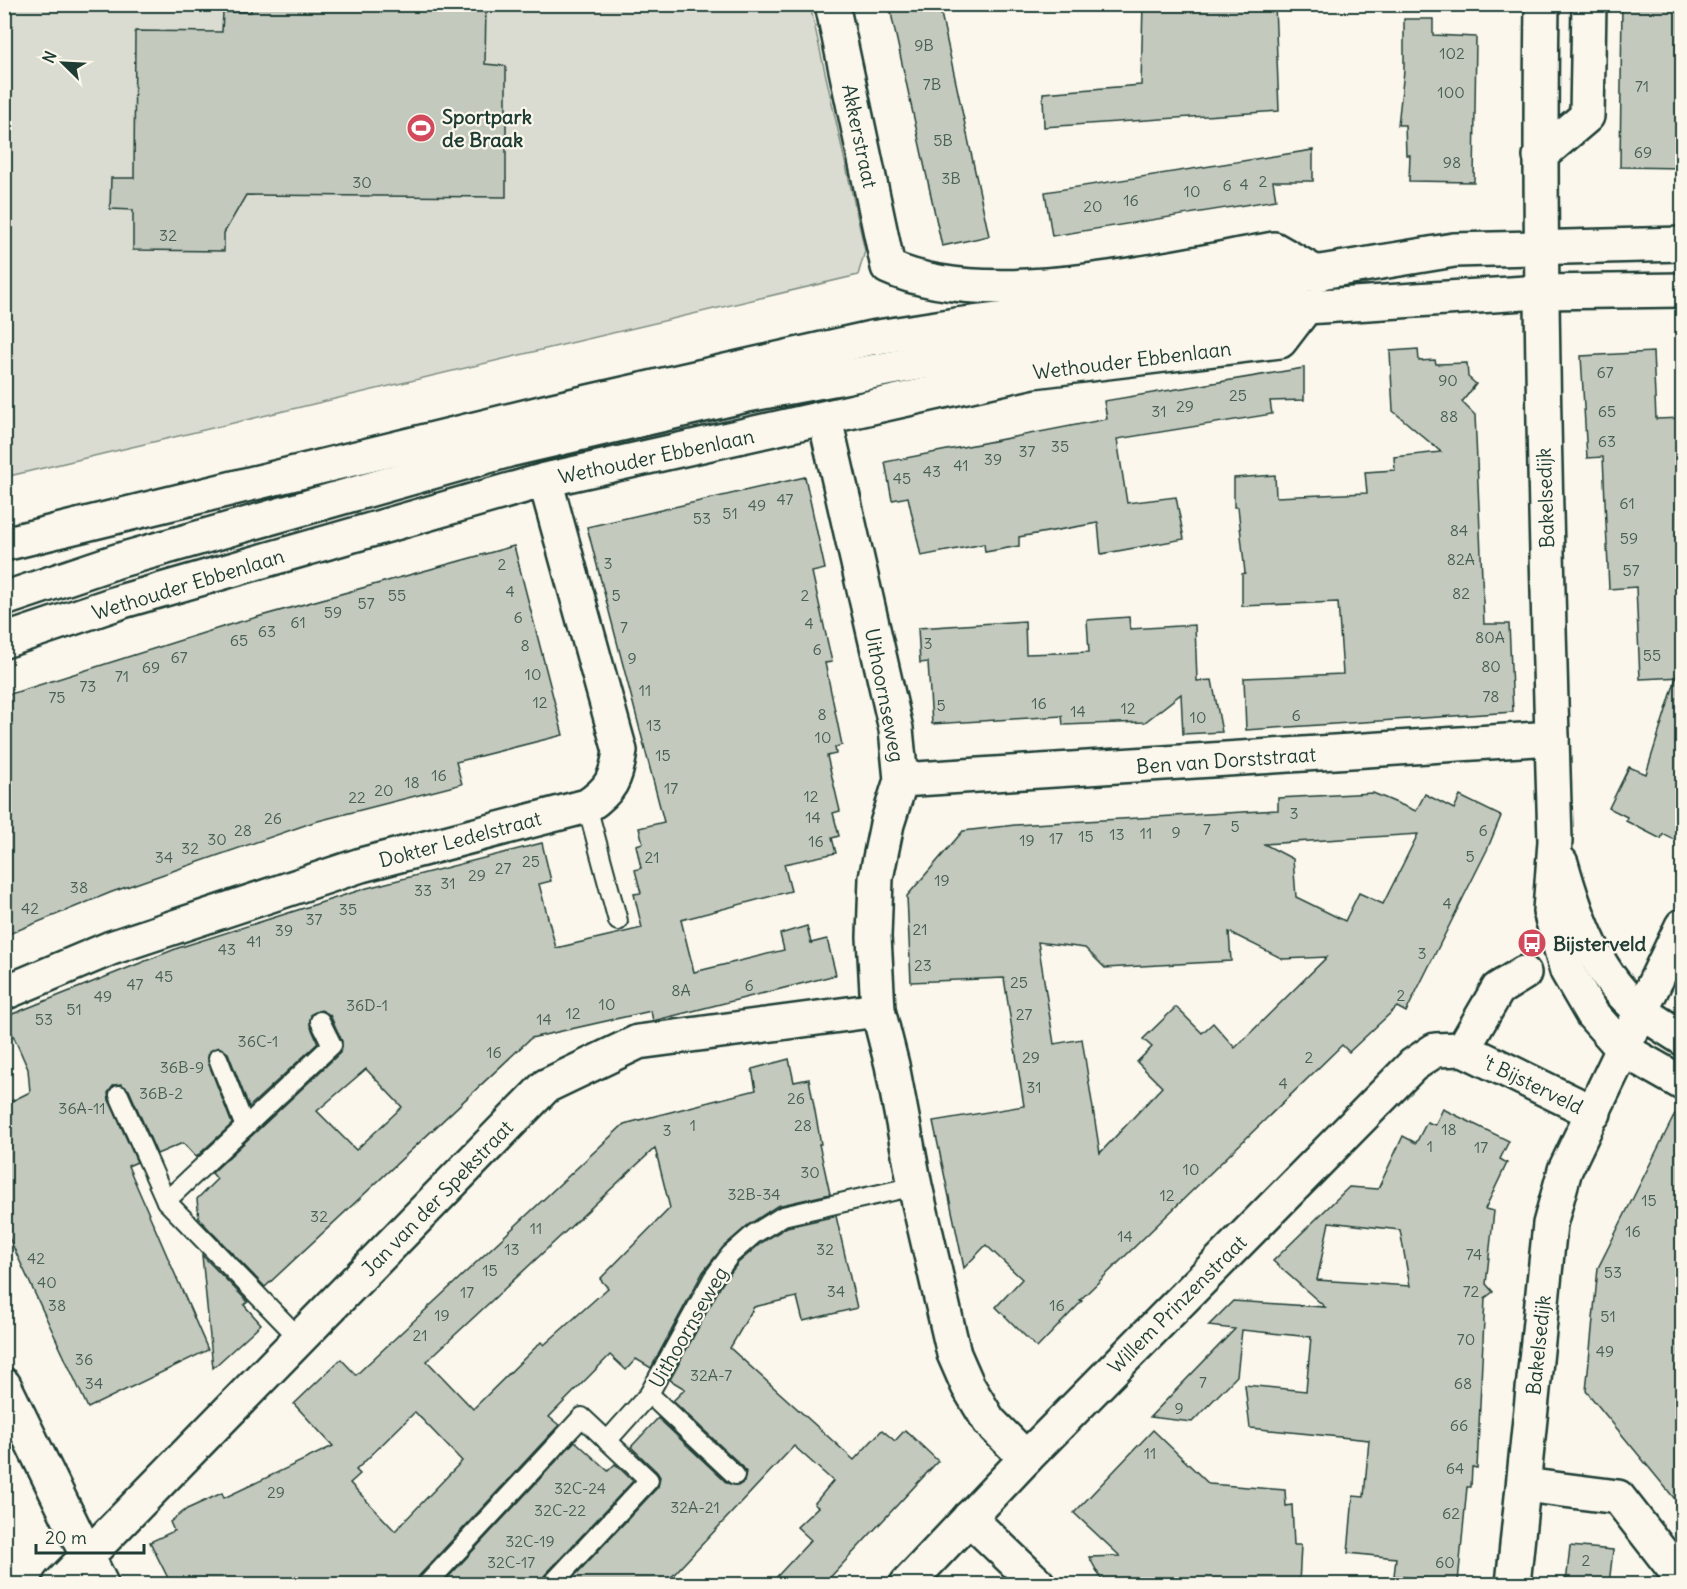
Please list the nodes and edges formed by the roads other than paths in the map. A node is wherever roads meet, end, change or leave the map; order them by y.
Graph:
1 (832, 4) edge
2 (1542, 4) edge
3 (1588, 4) edge
4 (1540, 156) junction
5 (1683, 244) edge
6 (1540, 248) junction
7 (1318, 274) junction
8 (1683, 290) edge
9 (1541, 292) junction
10 (1306, 307) junction
11 (825, 419) junction
12 (545, 480) junction
13 (4, 544) edge
14 (4, 599) edge
15 (4, 641) edge
16 (1552, 738) junction
17 (901, 780) junction
18 (587, 806) junction
19 (1555, 841) junction
20 (618, 921) dead end
21 (1683, 926) edge
22 (1524, 973) dead end
23 (4, 993) edge
24 (878, 1010) junction
25 (1642, 1012) junction
26 (320, 1021) dead end
27 (1683, 1038) edge
28 (1462, 1049) junction
29 (1624, 1050) junction
30 (218, 1058) dead end
31 (1683, 1083) edge
32 (119, 1095) dead end
33 (1594, 1113) junction
34 (245, 1127) junction
35 (915, 1186) junction
36 (166, 1201) junction
37 (299, 1338) junction
38 (4, 1384) edge
39 (649, 1394) junction
40 (608, 1441) junction
41 (1026, 1458) junction
42 (735, 1475) dead end
43 (1524, 1485) junction
44 (969, 1518) junction
45 (94, 1570) edge
46 (1683, 1579) edge
47 (60, 1584) edge
48 (427, 1584) edge
49 (552, 1584) edge
50 (907, 1584) edge
51 (1038, 1584) edge
52 (1513, 1584) edge

1 - 7 street, Akkerstraat
2 - 4 street, Bakelsedijk
3 - 4 street
4 - 6 street, Bakelsedijk
5 - 6 street
6 - 7 street
6 - 9 street, Bakelsedijk
7 - 13 street
8 - 9 street, Wethouder Ebbenlaan
9 - 10 street, Wethouder Ebbenlaan
9 - 16 street, Bakelsedijk
10 - 11 street, Wethouder Ebbenlaan
10 - 14 street, Wethouder Ebbenlaan
11 - 12 street, Wethouder Ebbenlaan
11 - 17 street, Uithoornseweg
12 - 15 street, Wethouder Ebbenlaan
12 - 18 street, Dokter Ledelstraat
16 - 17 street, Ben van Dorststraat
16 - 19 street, Bakelsedijk
17 - 24 street, Uithoornseweg
18 - 20 lane
18 - 23 street, Dokter Ledelstraat
19 - 25 street, Bakelsedijk
19 - 29 street, Bakelsedijk
21 - 25 street, 't Bijsterveld
22 - 28 street, 't Bijsterveld
24 - 35 street, Uithoornseweg
24 - 37 street, Jan van der Spekstraat
25 - 27 street, Bakelsedijk
25 - 29 street, 't Bijsterveld
26 - 34 lane
28 - 33 street, 't Bijsterveld
28 - 41 street, Willem Prinzenstraat
29 - 31 street, Bakelsedijk
29 - 33 street, 't Bijsterveld
30 - 34 lane
32 - 36 lane
33 - 43 street, Bakelsedijk
34 - 36 lane
35 - 39 lane, Uithoornseweg
35 - 41 street, Uithoornseweg
36 - 37 lane
37 - 45 street, Jan van der Spekstraat
38 - 45 street
39 - 40 lane, Uithoornseweg
39 - 42 lane
40 - 48 lane
40 - 49 lane
41 - 44 street, Willem Prinzenstraat
43 - 46 street
43 - 52 street, Bakelsedijk
44 - 50 street, Willem Prinzenstraat
44 - 51 street
45 - 47 street, Jan van der Spekstraat

